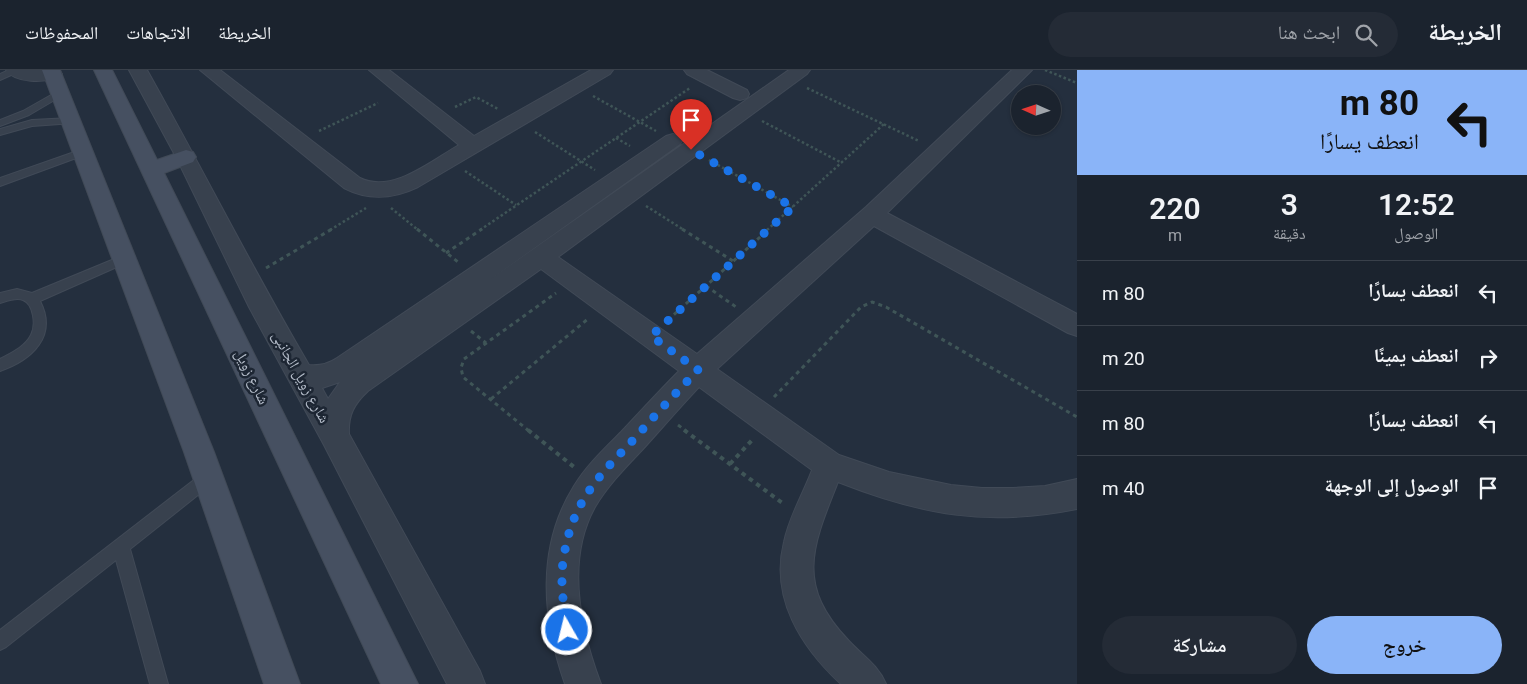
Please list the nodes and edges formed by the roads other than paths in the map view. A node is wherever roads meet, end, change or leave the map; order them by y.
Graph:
1 (103, 70) edge
2 (138, 70) edge
3 (209, 70) edge
4 (378, 70) edge
5 (604, 70) edge
6 (1023, 70) edge
7 (10, 73) edge
8 (700, 73) edge
9 (788, 73) edge
10 (55, 79) edge
11 (742, 103) junction
12 (71, 121) junction
13 (0, 123) edge
14 (0, 132) edge
15 (473, 146) junction
16 (83, 152) junction
17 (186, 157) junction
18 (655, 164) junction
19 (152, 170) junction
20 (0, 182) edge
21 (872, 215) junction
22 (541, 257) junction
23 (124, 259) junction
24 (0, 298) edge
25 (31, 299) junction
26 (1077, 326) edge
27 (0, 365) edge
28 (698, 370) junction
29 (299, 375) junction
30 (334, 436) junction
31 (829, 465) junction
32 (208, 478) junction
33 (1077, 494) edge
34 (121, 547) junction
35 (0, 641) edge
36 (159, 684) edge
37 (282, 684) edge
38 (400, 684) edge
39 (467, 684) edge
40 (583, 684) edge
41 (868, 684) edge

1 - 19 main road, شارع زويل
2 - 17 street, شارع زويل الجانبى
3 - 15 street
4 - 15 street
5 - 15 street
6 - 21 street
7 - 10 street
8 - 11 street
9 - 11 street
10 - 12 main road
10 - 13 lane
11 - 18 street
12 - 14 lane
12 - 16 main road
16 - 20 lane
16 - 23 main road
17 - 19 main road
17 - 29 street, شارع زويل الجانبى
18 - 22 street
18 - 29 street
19 - 38 main road, شارع زويل
21 - 26 street
21 - 28 street
22 - 28 street
22 - 30 street
23 - 25 lane
23 - 32 main road
24 - 25 lane
25 - 27 lane
28 - 31 street
28 - 40 street
29 - 30 street, شارع زويل الجانبى
30 - 39 street, شارع زويل الجانبى
31 - 33 street
31 - 41 street
32 - 34 lane
32 - 37 main road
34 - 35 lane
34 - 36 lane

